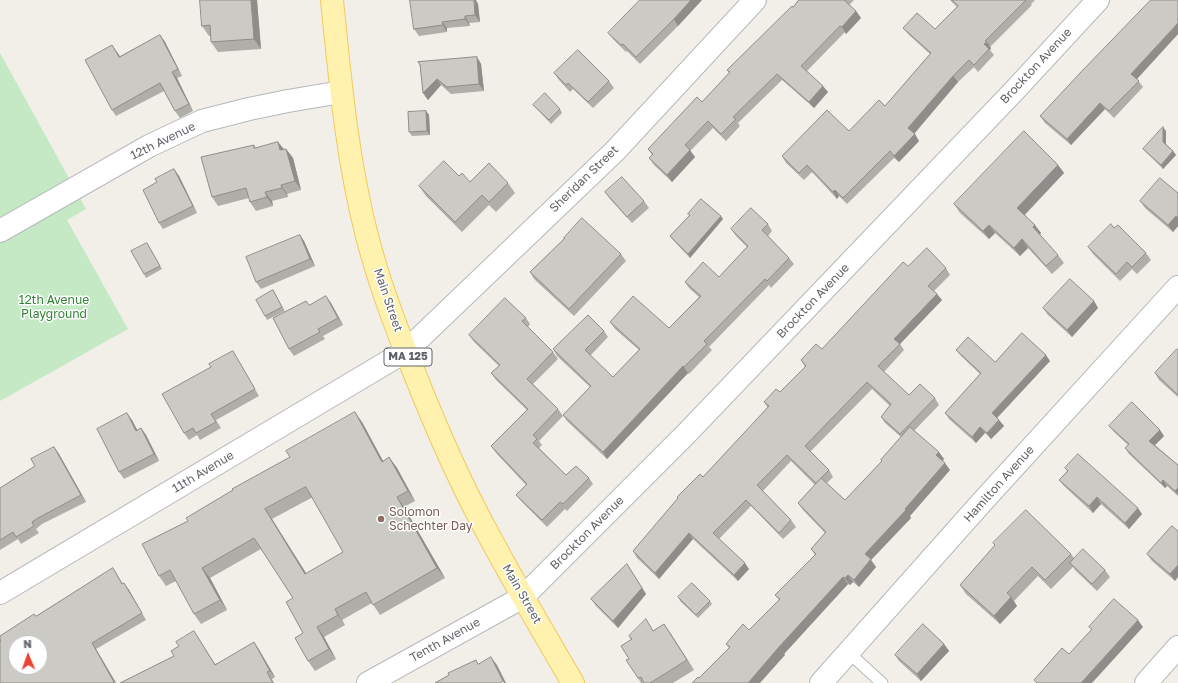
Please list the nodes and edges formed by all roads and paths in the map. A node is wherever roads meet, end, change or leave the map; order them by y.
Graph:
1 (332, 0) edge
2 (755, 0) edge
3 (1098, 0) edge
4 (341, 92) junction
5 (0, 231) edge
6 (1178, 287) edge
7 (406, 351) junction
8 (0, 593) edge
9 (523, 597) junction
10 (1178, 647) edge
11 (848, 652) junction
12 (368, 683) edge
13 (573, 683) edge
14 (821, 683) edge
15 (882, 683) edge
16 (1146, 683) edge

1 - 4 main road, Main Street / MA 125
2 - 7 street, Sheridan Street
3 - 9 street, Brockton Avenue
4 - 5 street, 12th Avenue
4 - 7 main road, Main Street / MA 125
6 - 11 street, Hamilton Avenue
7 - 8 street, 11th Avenue
7 - 9 main road, Main Street / MA 125
9 - 12 street, Tenth Avenue
9 - 13 main road, Main Street / MA 125
10 - 16 street
11 - 14 street, Hamilton Avenue
11 - 15 lane

